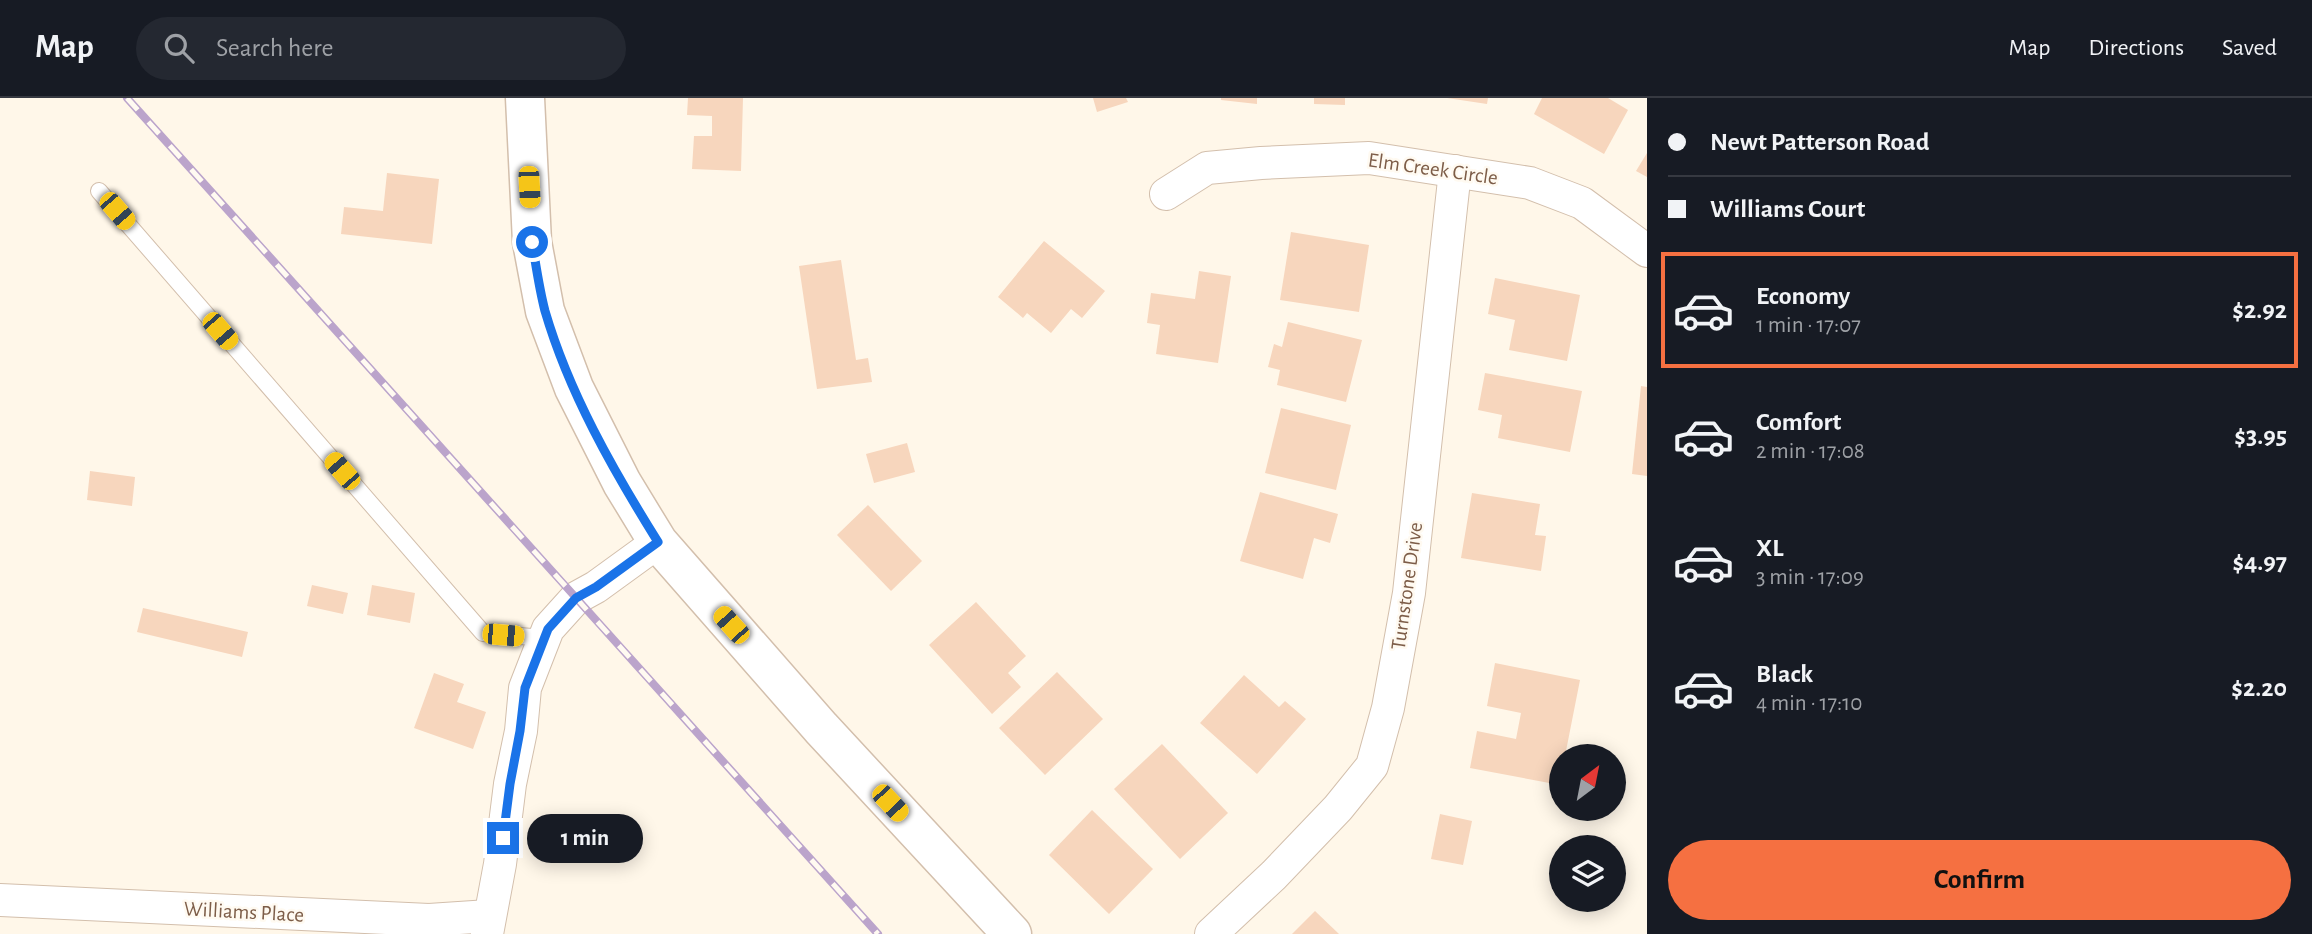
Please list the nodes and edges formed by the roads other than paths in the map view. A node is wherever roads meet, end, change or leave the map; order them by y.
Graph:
1 (525, 98) edge
2 (1455, 171) junction
3 (99, 191) dead end
4 (1166, 194) dead end
5 (1647, 251) edge
6 (658, 542) junction
7 (544, 638) junction
8 (0, 900) edge
9 (488, 925) edge
10 (1012, 934) edge
11 (1211, 934) edge

1 - 6 street
2 - 4 street, Elm Creek Circle
2 - 5 street, Elm Creek Circle
2 - 11 street, Turnstone Drive
3 - 7 lane
6 - 7 street
6 - 10 street
7 - 9 street
8 - 9 street, Williams Place

